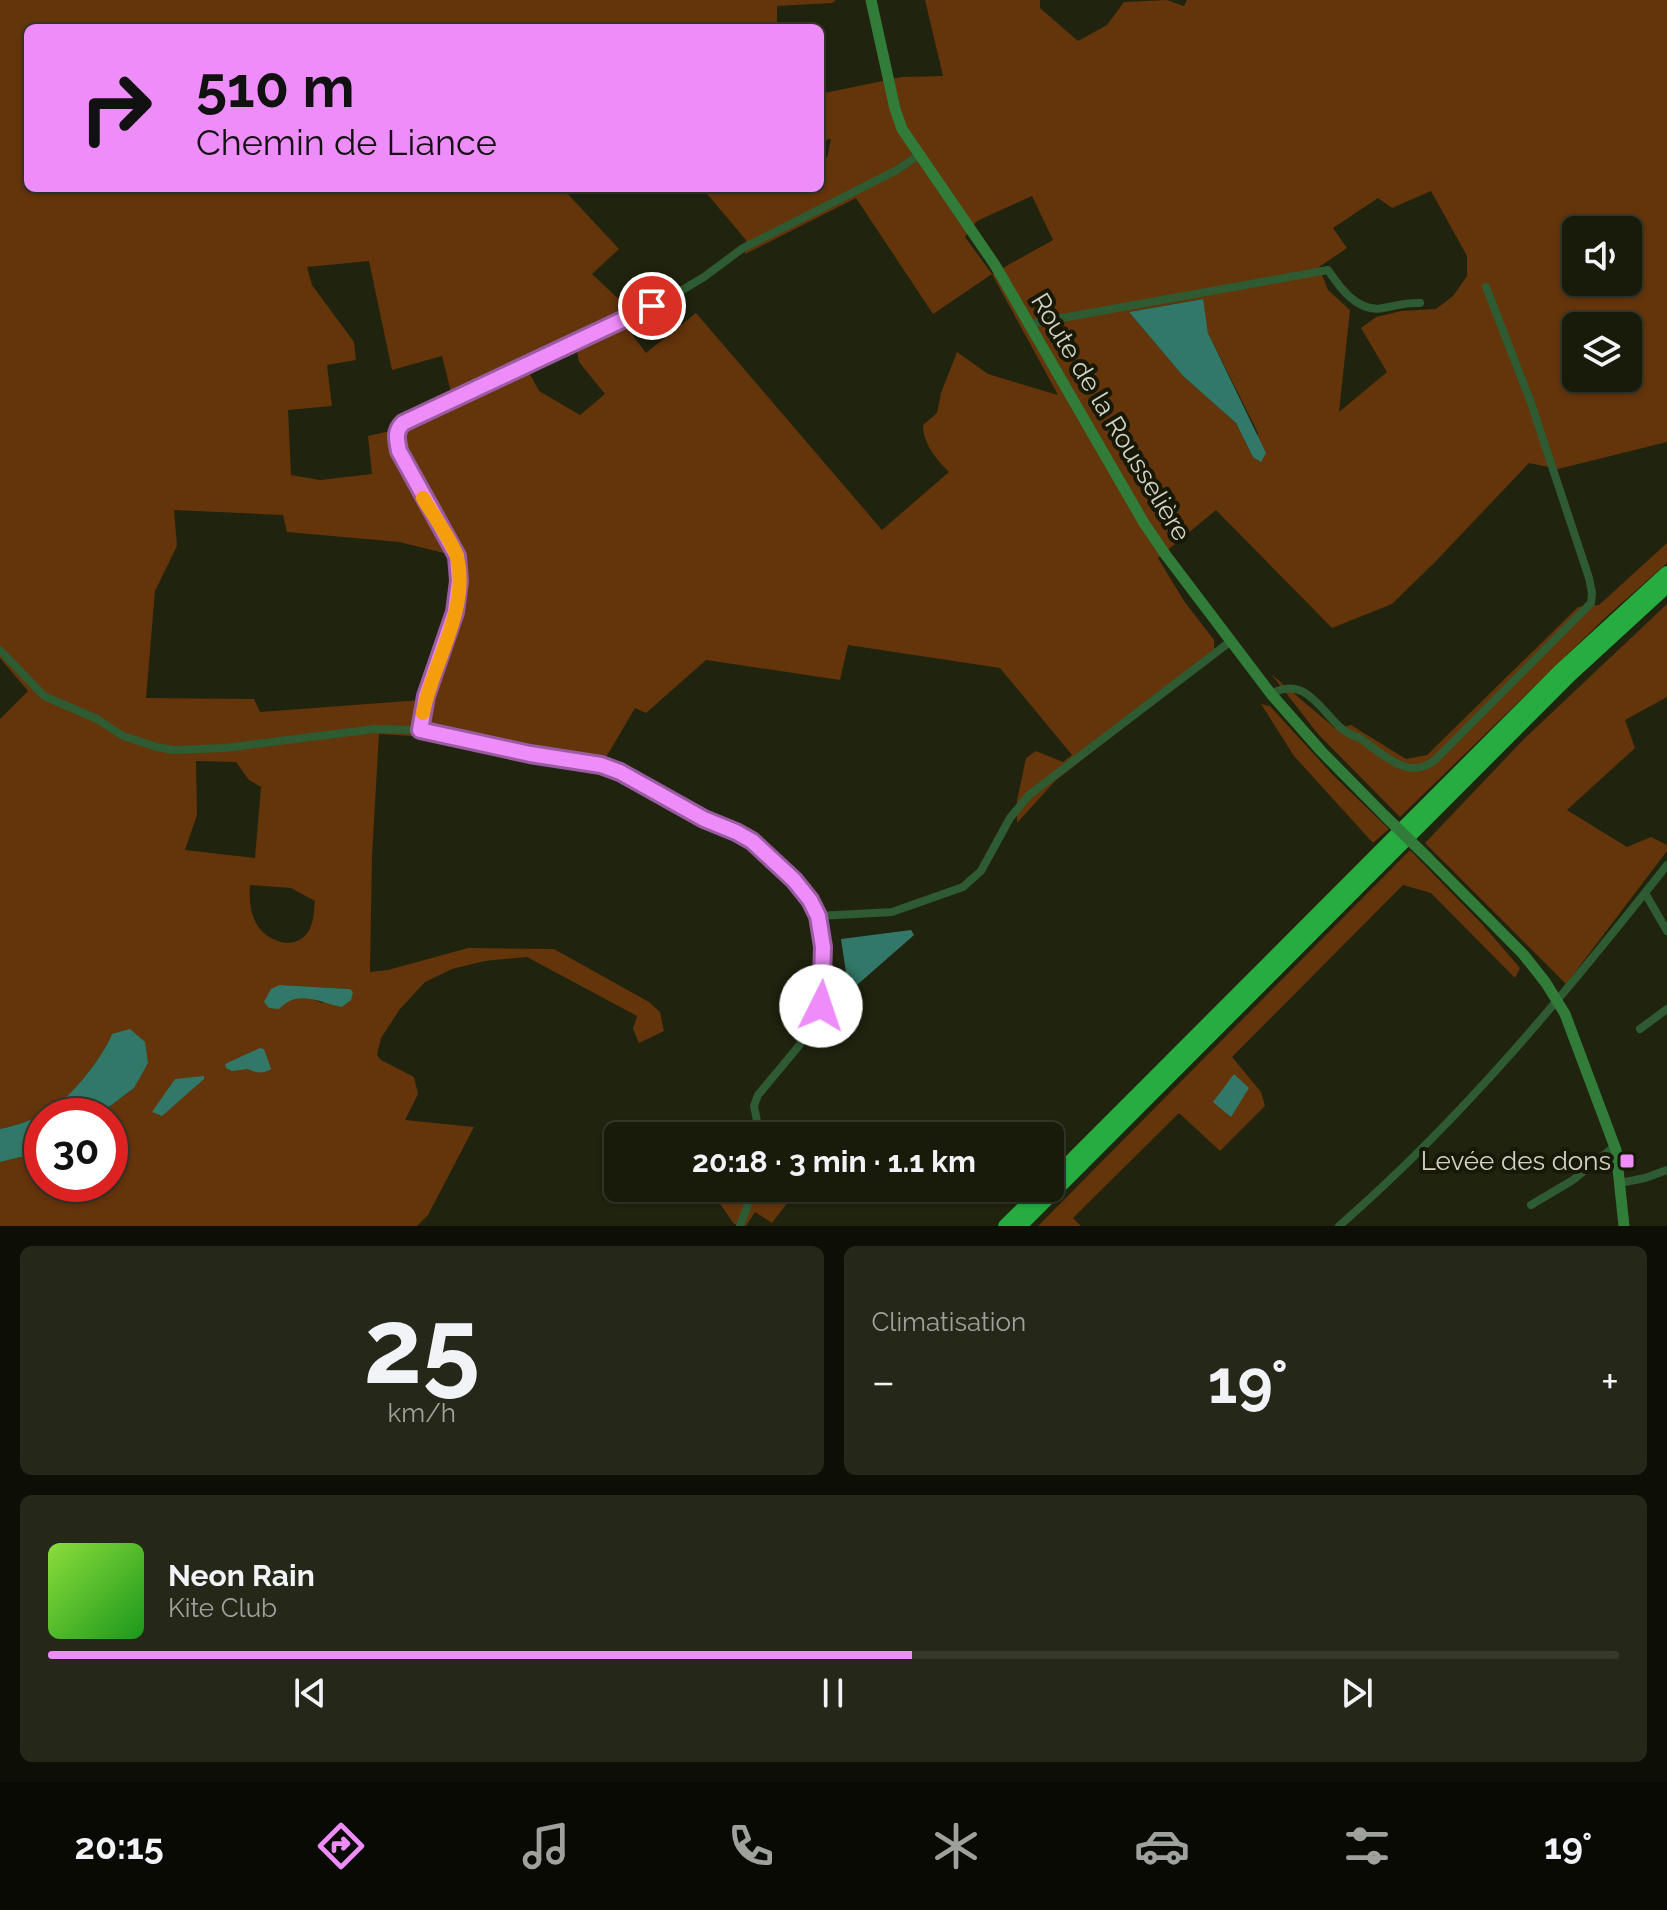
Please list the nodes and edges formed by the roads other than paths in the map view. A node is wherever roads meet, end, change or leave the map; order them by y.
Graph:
1 (871, 0) edge
2 (919, 155) junction
3 (1486, 287) dead end
4 (1420, 303) dead end
5 (1029, 324) junction
6 (1667, 573) edge
7 (1667, 586) edge
8 (1231, 641) junction
9 (0, 650) edge
10 (1271, 694) junction
11 (420, 730) junction
12 (1667, 865) edge
13 (1645, 893) junction
14 (818, 916) junction
15 (1667, 931) edge
16 (1558, 1001) junction
17 (1667, 1009) edge
18 (1640, 1029) dead end
19 (757, 1122) edge
20 (1615, 1146) junction
21 (1064, 1168) edge
22 (1667, 1170) edge
23 (1620, 1183) junction
24 (750, 1202) edge
25 (1030, 1202) edge
26 (1531, 1205) dead end
27 (740, 1226) edge
28 (1005, 1226) edge
29 (1020, 1226) edge
30 (1339, 1226) edge
31 (1624, 1226) edge

1 - 2 street, Route de la Rousselière
2 - 5 street, Route de la Rousselière
2 - 11 street
3 - 10 street
4 - 5 street
5 - 8 street, Route de la Rousselière
6 - 21 highway
7 - 29 highway
8 - 10 street, Route de la Rousselière
8 - 14 street
9 - 11 street
10 - 16 street, Route de la Rousselière, bridge
11 - 14 street
12 - 13 street
13 - 15 street
13 - 16 street
14 - 19 street
16 - 20 street, Route de la Rousselière
16 - 30 street
17 - 18 street
20 - 23 street, Route de la Rousselière
20 - 26 street
22 - 23 street
23 - 31 street, Route de la Rousselière
24 - 27 street
25 - 28 highway

